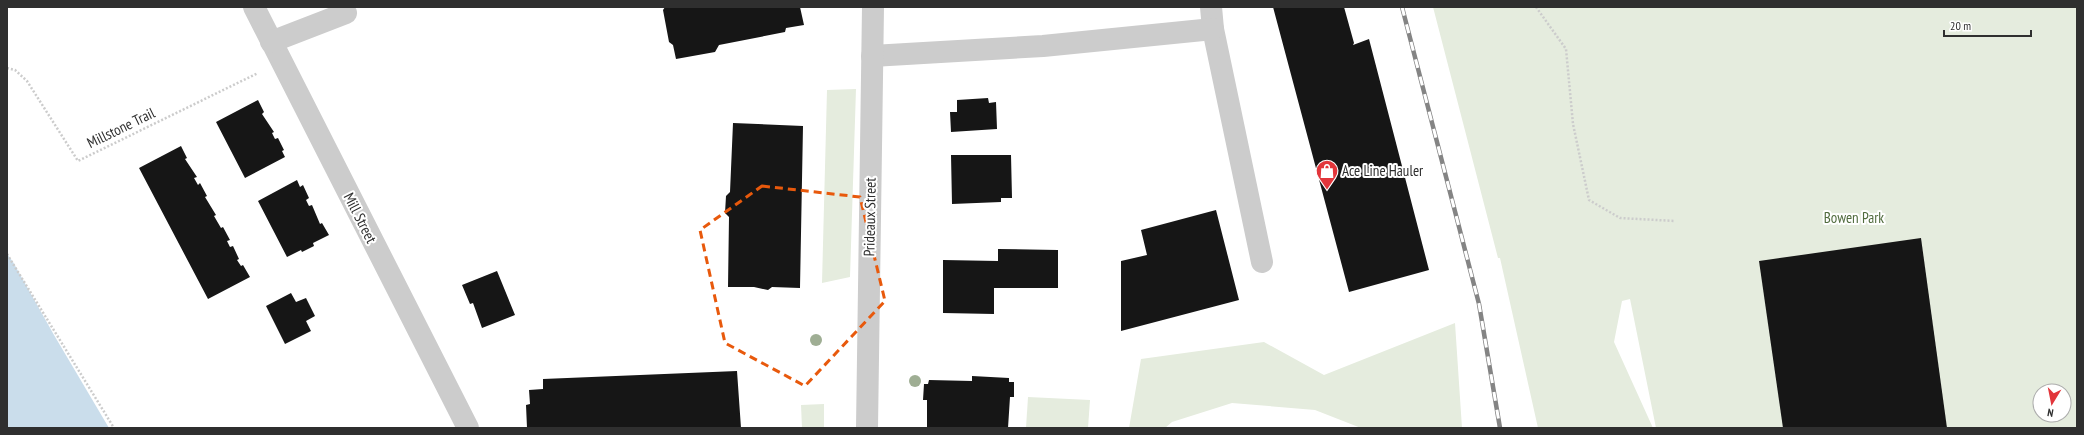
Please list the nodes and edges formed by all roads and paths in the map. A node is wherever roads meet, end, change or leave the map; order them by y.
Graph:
1 (254, 7) edge
2 (873, 7) edge
3 (1210, 7) edge
4 (1536, 7) edge
5 (346, 13) dead end
6 (1213, 29) junction
7 (271, 42) junction
8 (872, 56) junction
9 (280, 62) junction
10 (7, 68) edge
11 (1675, 221) dead end
12 (7, 254) edge
13 (1262, 262) dead end
14 (114, 428) edge
15 (468, 428) edge
16 (867, 428) edge

1 - 7 street, Mill Street
2 - 8 street, Prideaux Street
3 - 6 street
4 - 11 path
5 - 7 street
6 - 8 street
6 - 13 street
7 - 9 street, Mill Street
8 - 16 street, Prideaux Street
9 - 10 path, Millstone Trail
9 - 15 street, Mill Street
12 - 14 path

